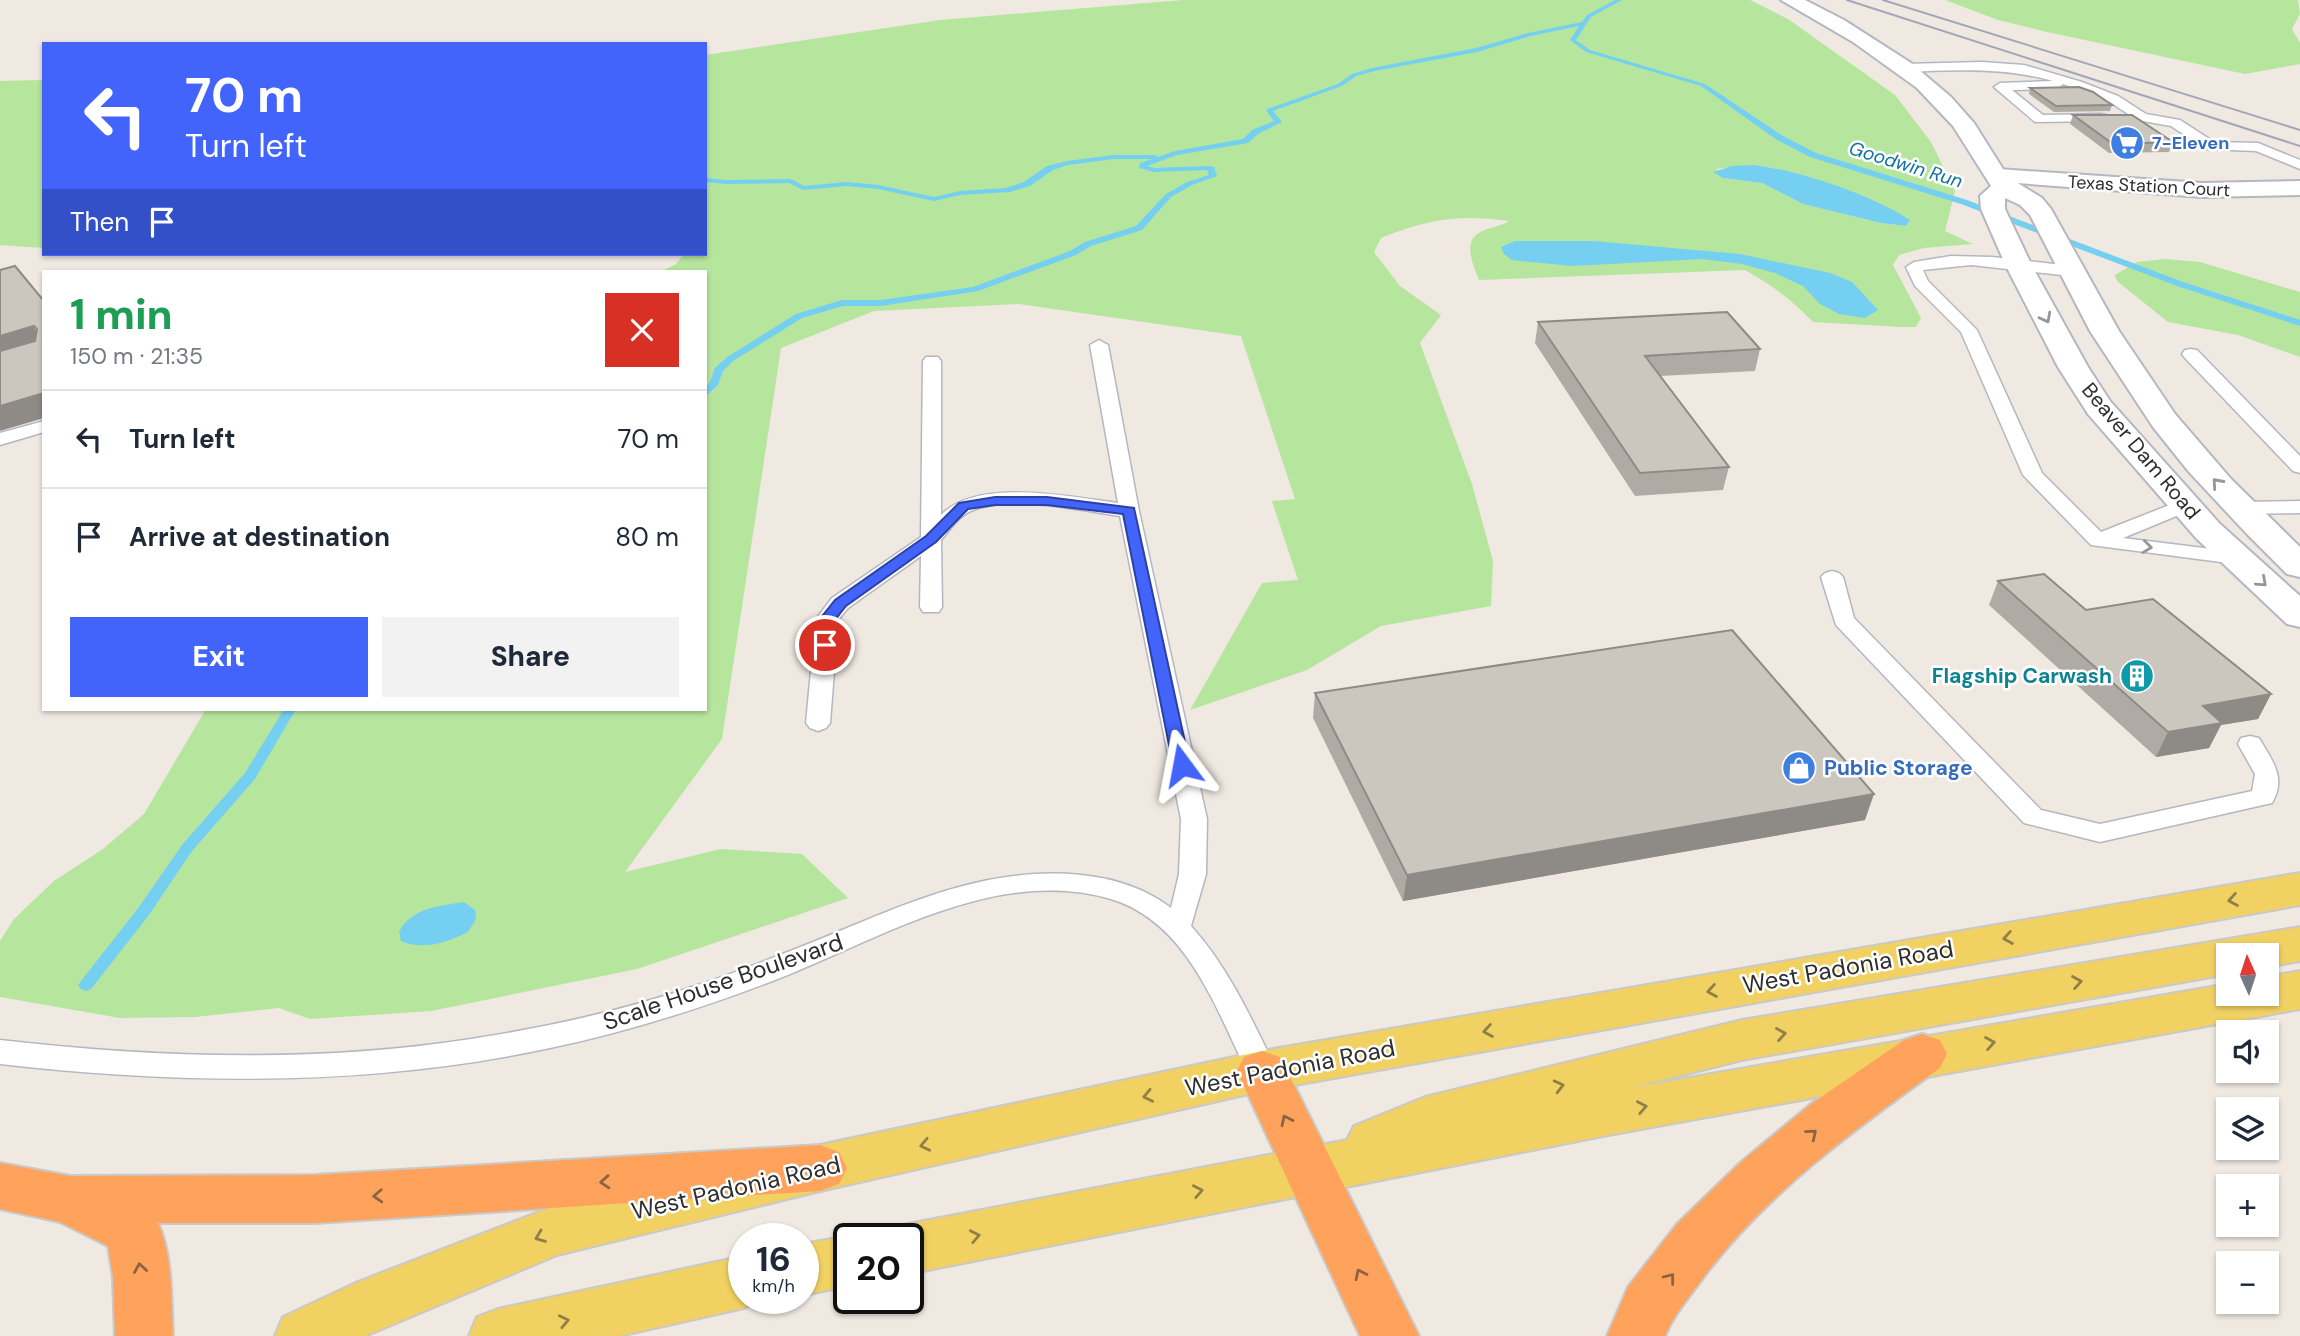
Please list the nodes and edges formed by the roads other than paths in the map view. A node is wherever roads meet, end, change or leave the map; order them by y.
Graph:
1 (1790, 0) edge
2 (1904, 68) junction
3 (2078, 85) junction
4 (2142, 117) junction
5 (2300, 165) edge
6 (1998, 186) junction
7 (2300, 187) edge
8 (2068, 265) junction
9 (2019, 266) junction
10 (1100, 345) dead end
11 (2191, 354) dead end
12 (932, 361) dead end
13 (42, 427) edge
14 (0, 439) edge
15 (2300, 467) edge
16 (2184, 506) junction
17 (2300, 507) edge
18 (2240, 508) junction
19 (1129, 511) junction
20 (931, 539) junction
21 (2098, 541) junction
22 (2236, 558) junction
23 (2300, 566) edge
24 (1832, 577) dead end
25 (931, 607) dead end
26 (2300, 617) edge
27 (818, 723) dead end
28 (2250, 744) dead end
29 (2300, 888) edge
30 (1177, 927) junction
31 (2300, 944) edge
32 (2279, 948) edge
33 (2216, 958) edge
34 (2300, 990) edge
35 (0, 1052) edge
36 (1922, 1054) junction
37 (1262, 1071) junction
38 (820, 1168) junction
39 (1310, 1169) junction
40 (0, 1186) edge
41 (70, 1199) junction
42 (924, 1246) edge
43 (728, 1286) edge
44 (144, 1336) edge
45 (304, 1336) edge
46 (498, 1336) edge
47 (1390, 1336) edge
48 (1636, 1336) edge

1 - 2 main road, Beaver Dam Road
2 - 3 lane
2 - 6 main road, Beaver Dam Road
3 - 4 lane
3 - 4 lane
4 - 5 lane
6 - 7 main road, Texas Station Court
6 - 8 main road, Beaver Dam Road
6 - 9 main road, Beaver Dam Road
8 - 9 lane
18 -> 8 main road, Beaver Dam Road
9 -> 16 main road, Beaver Dam Road
9 - 21 lane
10 - 19 lane
11 - 15 lane
12 - 20 lane
13 - 14 lane
16 - 21 lane
16 - 22 main road, Beaver Dam Road
17 - 18 lane
18 - 23 main road, Beaver Dam Road
19 - 20 lane
19 - 30 lane
20 - 25 lane
20 - 27 lane
21 -> 22 lane
22 -> 26 main road, Beaver Dam Road
24 - 28 lane
29 -> 37 main road, West Padonia Road
30 - 35 lane, Scale House Boulevard
30 - 37 lane, Scale House Boulevard
31 - 32 main road
39 -> 33 main road
36 -> 34 main road
39 -> 36 main road
48 -> 36 highway
37 -> 38 main road, West Padonia Road
39 -> 37 highway
38 -> 41 highway
38 -> 45 main road, West Padonia Road
42 -> 39 main road
47 -> 39 highway
40 - 41 highway
44 -> 41 highway
46 -> 43 main road

